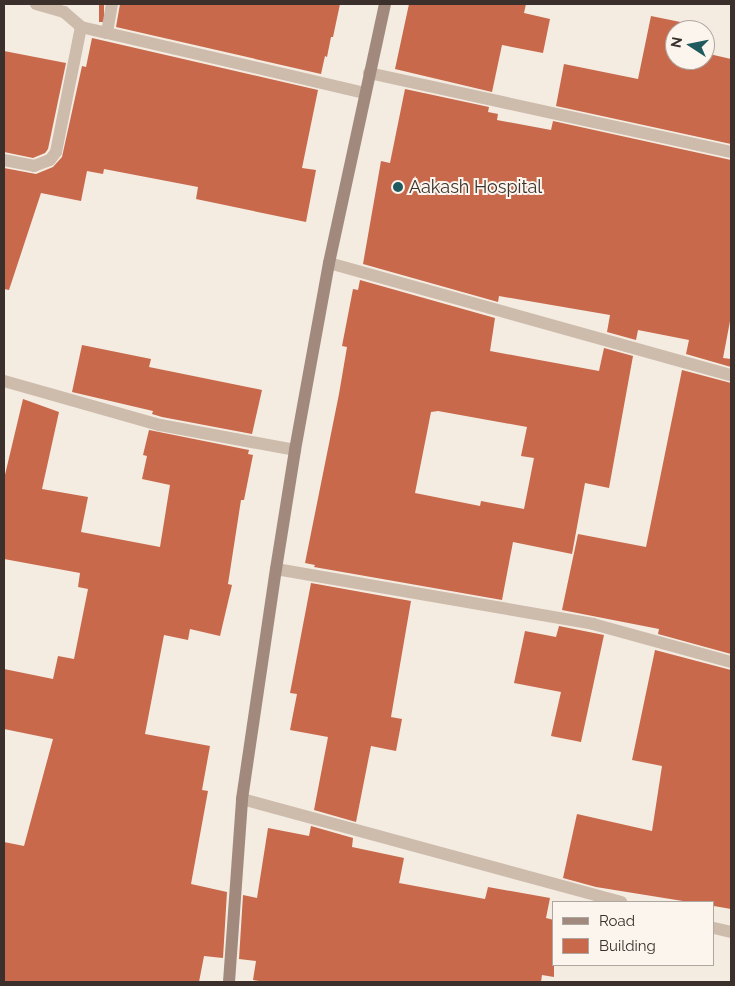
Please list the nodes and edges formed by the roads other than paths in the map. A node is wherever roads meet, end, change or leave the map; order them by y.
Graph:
1 (36, 4) edge
2 (112, 4) edge
3 (385, 4) edge
4 (81, 27) junction
5 (107, 33) junction
6 (369, 73) junction
7 (365, 93) junction
8 (731, 152) edge
9 (4, 160) edge
10 (329, 263) junction
11 (731, 376) edge
12 (4, 380) edge
13 (295, 450) junction
14 (276, 569) junction
15 (731, 662) edge
16 (242, 799) junction
17 (617, 901) edge
18 (715, 928) edge
19 (731, 932) edge
20 (229, 982) edge

1 - 4 street
2 - 5 street
3 - 6 street
4 - 5 street
4 - 9 street
5 - 7 street
6 - 7 street
6 - 8 street
7 - 10 street
10 - 11 street
10 - 13 street
12 - 13 street
13 - 14 street
14 - 15 street
14 - 16 street
16 - 17 street
16 - 20 street
18 - 19 street

